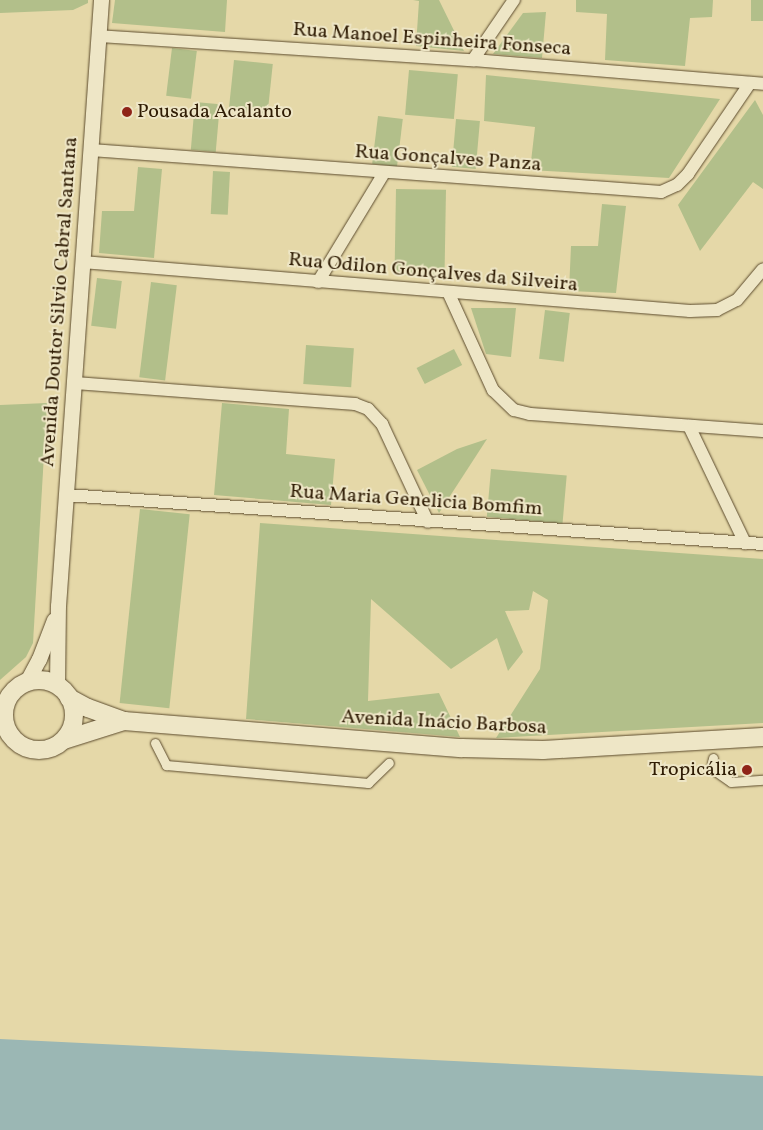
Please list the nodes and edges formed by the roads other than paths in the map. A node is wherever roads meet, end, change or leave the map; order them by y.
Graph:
1 (101, 0) edge
2 (514, 0) edge
3 (98, 36) junction
4 (473, 60) junction
5 (756, 84) edge
6 (91, 150) junction
7 (384, 173) junction
8 (82, 262) junction
9 (763, 269) edge
10 (318, 282) junction
11 (449, 294) junction
12 (74, 383) junction
13 (689, 426) junction
14 (763, 431) edge
15 (66, 495) junction
16 (428, 522) junction
17 (745, 543) junction
18 (763, 544) edge
19 (58, 606) junction
20 (13, 690) edge
21 (63, 692) junction
22 (124, 721) junction
23 (4, 731) edge
24 (763, 738) edge
25 (64, 740) junction
26 (155, 743) dead end
27 (713, 758) dead end
28 (389, 763) dead end
29 (763, 780) edge

1 - 3 street, Avenida Doutor Silvio Cabral Santana
2 - 4 street
3 - 4 street, Rua Manoel Espinheira Fonseca
3 - 6 street, Avenida Doutor Silvio Cabral Santana
4 - 5 street, Rua Manoel Espinheira Fonseca
5 - 7 street, Rua Gonçalves Panza
6 - 7 street, Rua Gonçalves Panza
6 - 8 street, Avenida Doutor Silvio Cabral Santana
7 - 10 street
8 - 10 street, Rua Odilon Gonçalves da Silveira
8 - 12 street, Avenida Doutor Silvio Cabral Santana
9 - 11 street, Rua Odilon Gonçalves da Silveira
10 - 11 street, Rua Odilon Gonçalves da Silveira
11 - 13 street
12 - 15 street, Avenida Doutor Silvio Cabral Santana
12 - 16 street
13 - 14 street
13 - 17 street
15 - 16 street, Rua Maria Genelicia Bomfim
15 - 19 street, Avenida Doutor Silvio Cabral Santana
16 - 17 street, Rua Maria Genelicia Bomfim
17 - 18 street, Rua Maria Genelicia Bomfim
19 - 20 street, Avenida Doutor Silvio Cabral Santana
19 - 21 street, Avenida Doutor Silvio Cabral Santana
20 - 21 main road
20 - 23 main road
21 - 22 main road, Avenida Inácio Barbosa
21 - 25 main road
22 - 24 main road, Avenida Inácio Barbosa
22 - 25 main road, Avenida Inácio Barbosa
23 - 25 main road
26 - 28 street
27 - 29 street

